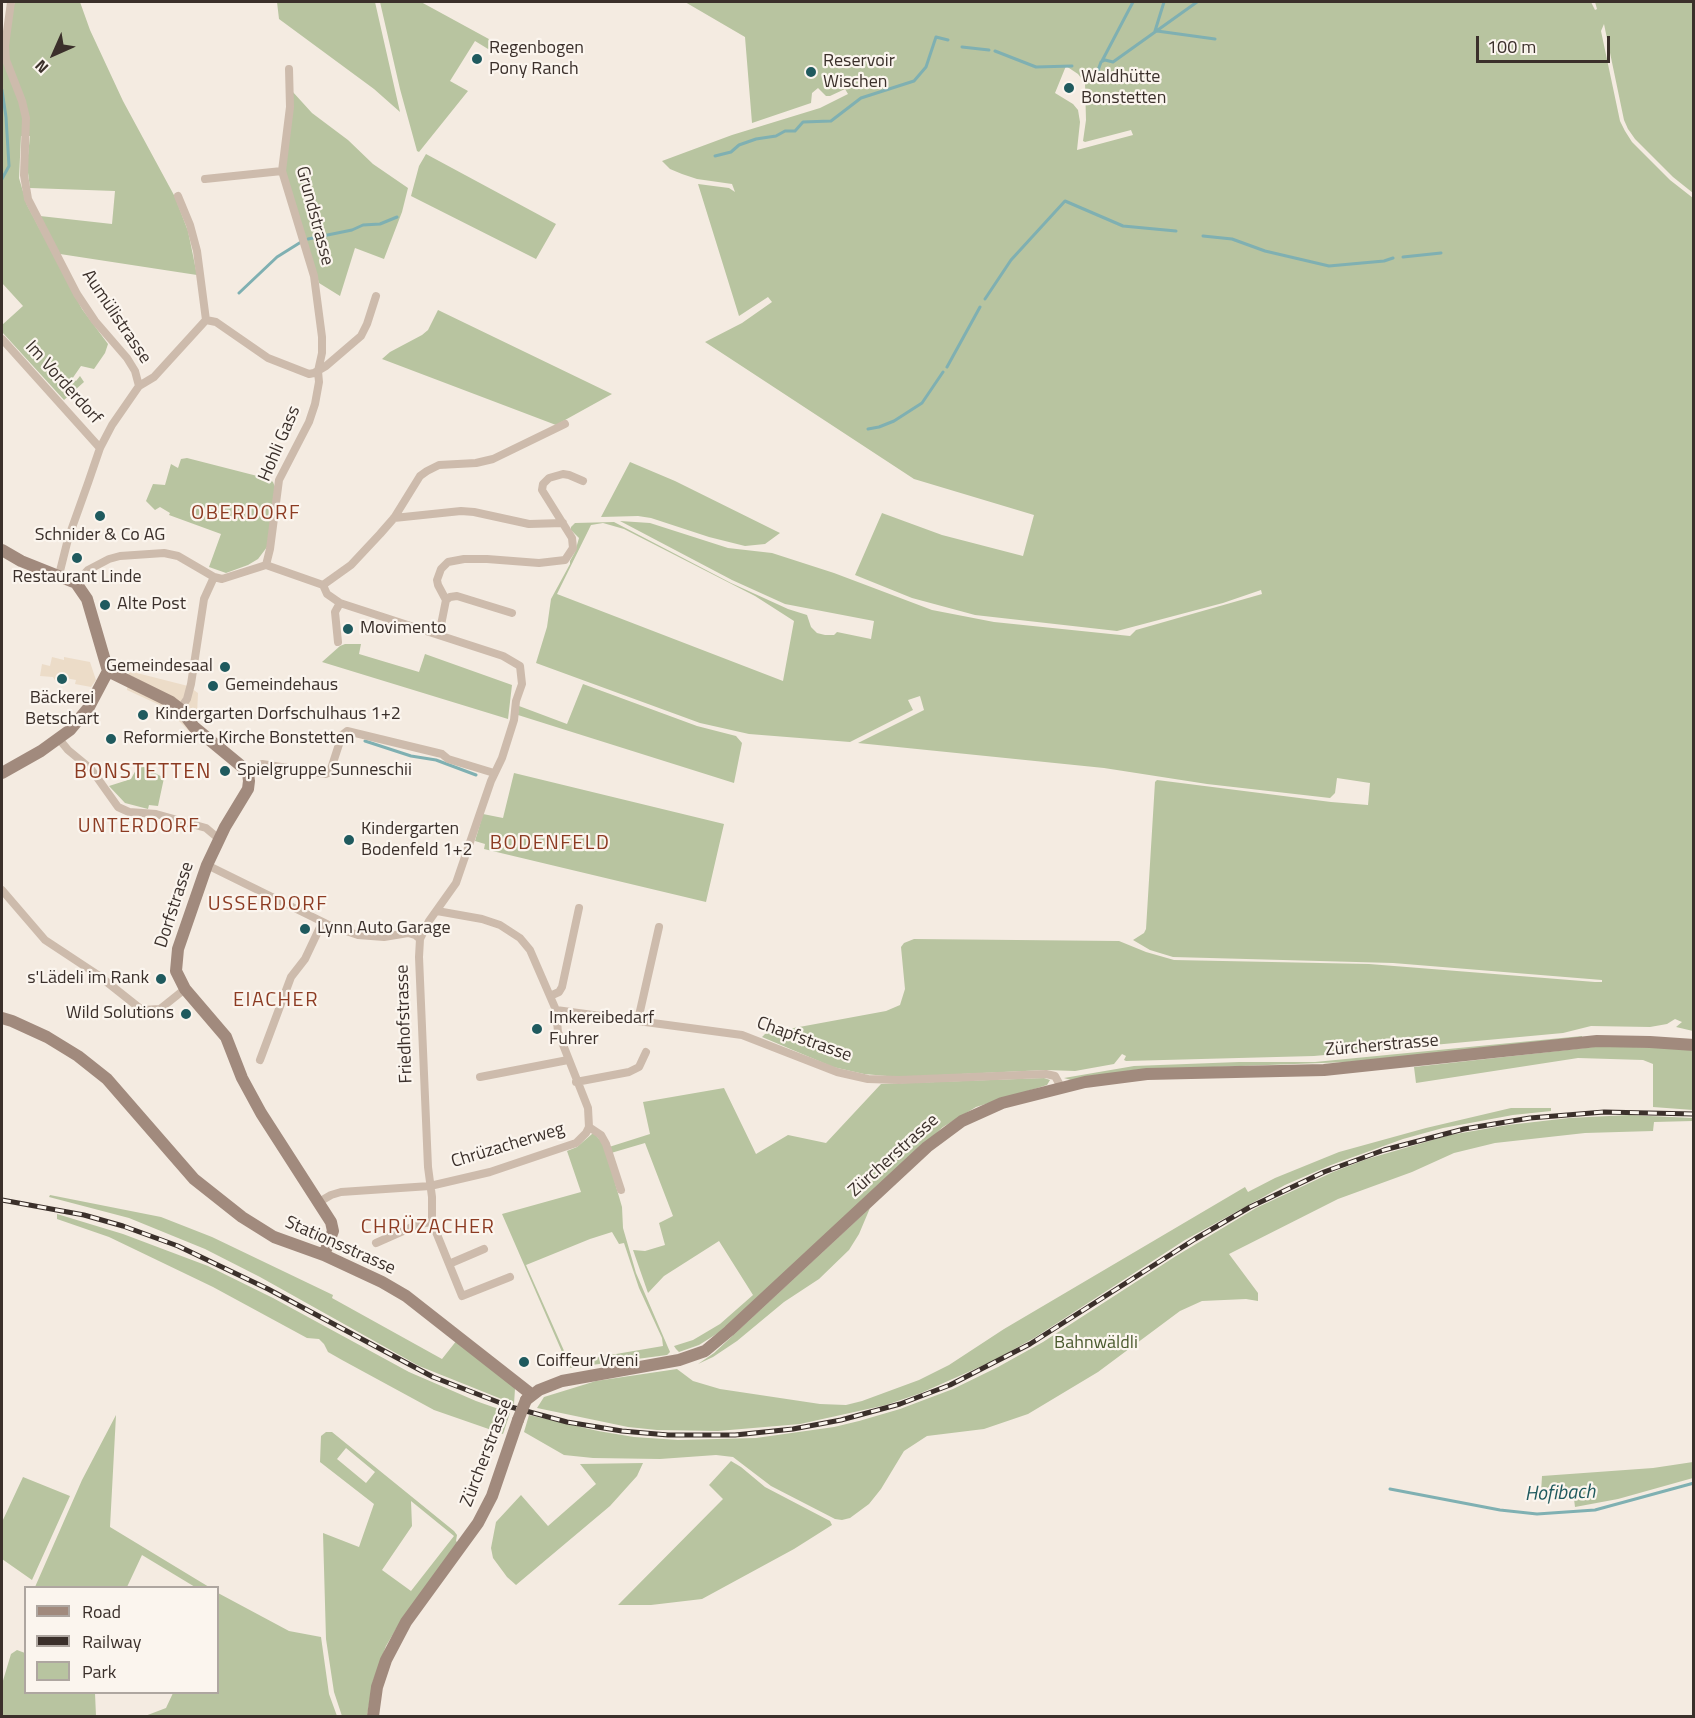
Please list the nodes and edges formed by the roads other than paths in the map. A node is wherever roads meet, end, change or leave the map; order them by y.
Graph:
1 (11, 2) edge
2 (289, 69) dead end
3 (282, 171) junction
4 (205, 179) dead end
5 (178, 196) dead end
6 (376, 296) dead end
7 (206, 320) junction
8 (2, 339) edge
9 (318, 371) junction
10 (139, 386) junction
11 (565, 424) dead end
12 (100, 448) junction
13 (583, 481) dead end
14 (394, 518) junction
15 (562, 523) junction
16 (2, 550) edge
17 (266, 565) junction
18 (59, 575) junction
19 (213, 577) junction
20 (76, 584) junction
21 (323, 585) junction
22 (446, 600) junction
23 (340, 603) junction
24 (512, 613) dead end
25 (439, 635) junction
26 (338, 642) dead end
27 (108, 671) junction
28 (180, 709) junction
29 (59, 739) junction
30 (2, 773) edge
31 (248, 773) junction
32 (494, 773) junction
33 (225, 826) junction
34 (206, 828) junction
35 (219, 839) junction
36 (207, 865) junction
37 (2, 892) edge
38 (579, 908) dead end
39 (437, 911) junction
40 (322, 923) junction
41 (659, 927) dead end
42 (420, 939) junction
43 (185, 989) junction
44 (550, 996) junction
45 (556, 1010) junction
46 (2, 1018) edge
47 (638, 1020) junction
48 (1694, 1044) edge
49 (646, 1052) dead end
50 (260, 1060) dead end
51 (568, 1060) junction
52 (480, 1077) dead end
53 (576, 1082) junction
54 (1061, 1087) junction
55 (589, 1127) junction
56 (430, 1186) junction
57 (621, 1190) dead end
58 (319, 1202) junction
59 (432, 1222) junction
60 (376, 1243) dead end
61 (484, 1249) dead end
62 (324, 1255) junction
63 (449, 1264) junction
64 (510, 1277) dead end
65 (529, 1397) junction
66 (373, 1716) edge

1 - 10 street, Aumülistrasse
2 - 3 street, Grundstrasse
3 - 4 street
3 - 9 street, Grundstrasse
5 - 7 street
6 - 9 street
7 - 9 street
7 - 10 street
8 - 12 street, Im Vorderdorf
9 - 17 street, Hohli Gass
10 - 12 street, Aumülistrasse
11 - 14 street
12 - 18 street, Aumülistrasse
13 - 15 street
14 - 15 street
14 - 21 street
15 - 22 street
16 - 18 main road
17 - 19 street
17 - 21 street
18 - 20 main road
19 - 20 street
19 - 28 street
20 - 27 main road
21 - 23 street
22 - 24 street
22 - 25 street
23 - 25 street
23 - 26 street
25 - 32 street, Friedhofstrasse
27 - 28 main road
27 - 29 main road
28 - 31 main road
29 - 30 main road
29 - 34 street
31 - 32 street
31 - 33 main road, Dorfstrasse
32 - 39 street, Friedhofstrasse
33 - 34 street
33 - 35 main road, Dorfstrasse
34 - 35 street
35 - 36 main road, Dorfstrasse
36 - 40 street
36 - 43 main road, Dorfstrasse
37 - 43 street
38 - 44 street
39 - 42 street, Friedhofstrasse
39 - 44 street
40 - 42 street
40 - 50 street
41 - 47 street
42 - 56 street, Friedhofstrasse
43 - 58 main road, Dorfstrasse
44 - 45 street
45 - 47 street, Chapfstrasse
45 - 51 street, Chrüzacherweg
46 - 62 main road, Stationsstrasse
47 - 54 street, Chapfstrasse
48 - 54 main road, Zürcherstrasse
49 - 53 street
51 - 52 street
51 - 53 street, Chrüzacherweg
53 - 55 street, Chrüzacherweg
54 - 65 main road, Zürcherstrasse
55 - 56 street, Chrüzacherweg
55 - 57 street, Chrüzacherweg
56 - 58 street, Chrüzacherweg
56 - 59 street
58 - 62 main road, Dorfstrasse
59 - 60 street
59 - 63 street
61 - 63 street
62 - 65 main road, Stationsstrasse
63 - 64 street
65 - 66 main road, Zürcherstrasse, bridge

